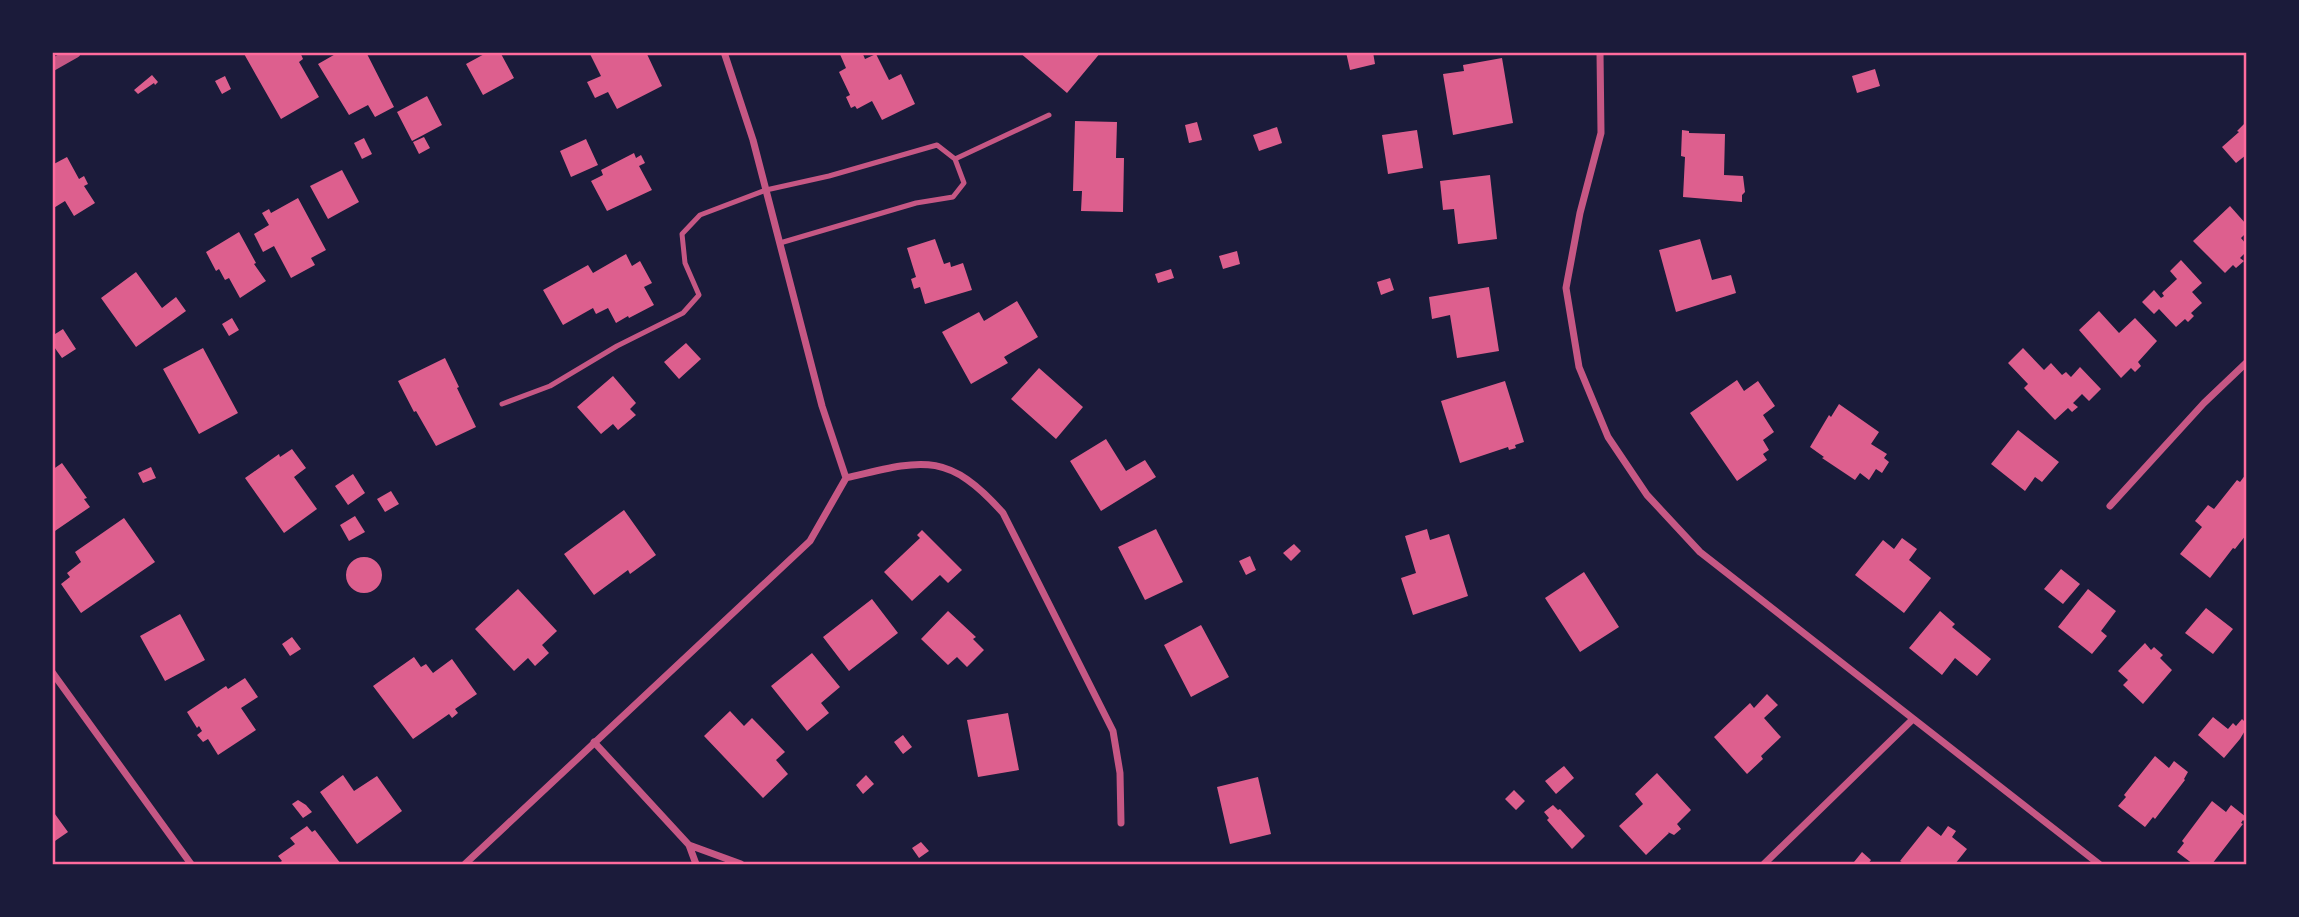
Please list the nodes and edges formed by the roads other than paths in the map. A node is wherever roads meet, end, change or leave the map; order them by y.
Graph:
1 (75, 52) edge
2 (724, 52) edge
3 (1600, 52) edge
4 (52, 65) edge
5 (1049, 115) dead end
6 (955, 159) junction
7 (766, 190) junction
8 (780, 243) junction
9 (2246, 363) edge
10 (2239, 370) junction
11 (2246, 375) edge
12 (502, 404) dead end
13 (846, 478) junction
14 (2110, 506) dead end
15 (52, 672) edge
16 (1912, 720) junction
17 (594, 742) junction
18 (1121, 823) dead end
19 (689, 845) junction
20 (191, 864) edge
21 (465, 864) edge
22 (696, 864) edge
23 (740, 864) edge
24 (1764, 864) edge
25 (2099, 864) edge

1 - 4 street
2 - 7 street
3 - 16 street
5 - 6 lane
6 - 7 lane
6 - 8 lane
7 - 8 street
7 - 12 lane
8 - 13 street
9 - 10 street
10 - 11 street
10 - 14 street
13 - 17 street
13 - 18 street
15 - 20 street
16 - 24 street
16 - 25 street
17 - 19 street
17 - 21 street
19 - 22 street
19 - 23 street

